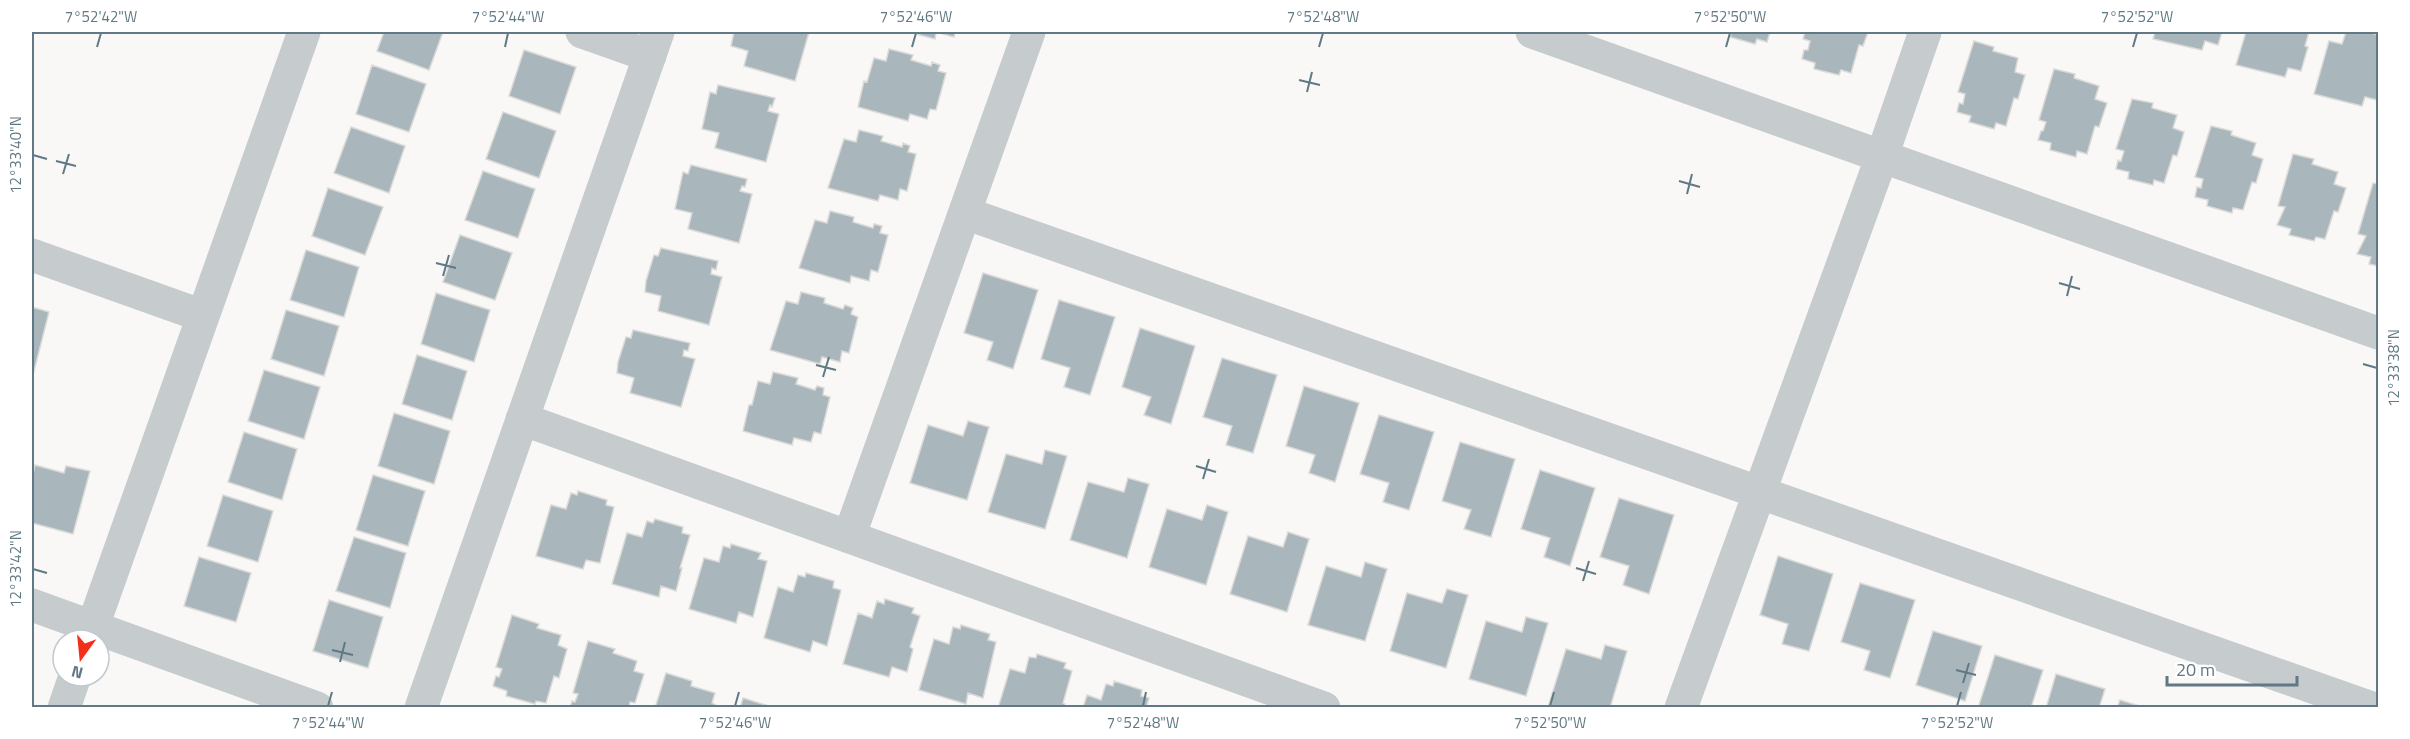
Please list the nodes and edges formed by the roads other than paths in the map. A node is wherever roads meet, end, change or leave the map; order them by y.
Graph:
1 (304, 32) edge
2 (582, 32) edge
3 (1029, 32) edge
4 (1532, 32) edge
5 (1925, 32) edge
6 (654, 44) edge
7 (1882, 156) junction
8 (965, 213) junction
9 (32, 255) edge
10 (203, 316) junction
11 (2379, 333) edge
12 (522, 419) junction
13 (1760, 492) junction
14 (849, 537) junction
15 (32, 605) edge
16 (78, 628) edge
17 (92, 628) edge
18 (111, 641) edge
19 (71, 688) edge
20 (64, 708) edge
21 (317, 708) edge
22 (421, 708) edge
23 (1324, 708) edge
24 (1682, 708) edge
25 (2372, 708) edge

1 - 10 street
2 - 6 street
3 - 8 street
4 - 7 street
5 - 7 street
6 - 12 street
7 - 11 street
7 - 13 street
8 - 13 street
8 - 14 street
9 - 10 street
10 - 17 street
12 - 14 street
12 - 22 street
13 - 24 street
13 - 25 street
14 - 23 street
15 - 16 street
18 - 21 street
19 - 20 street

